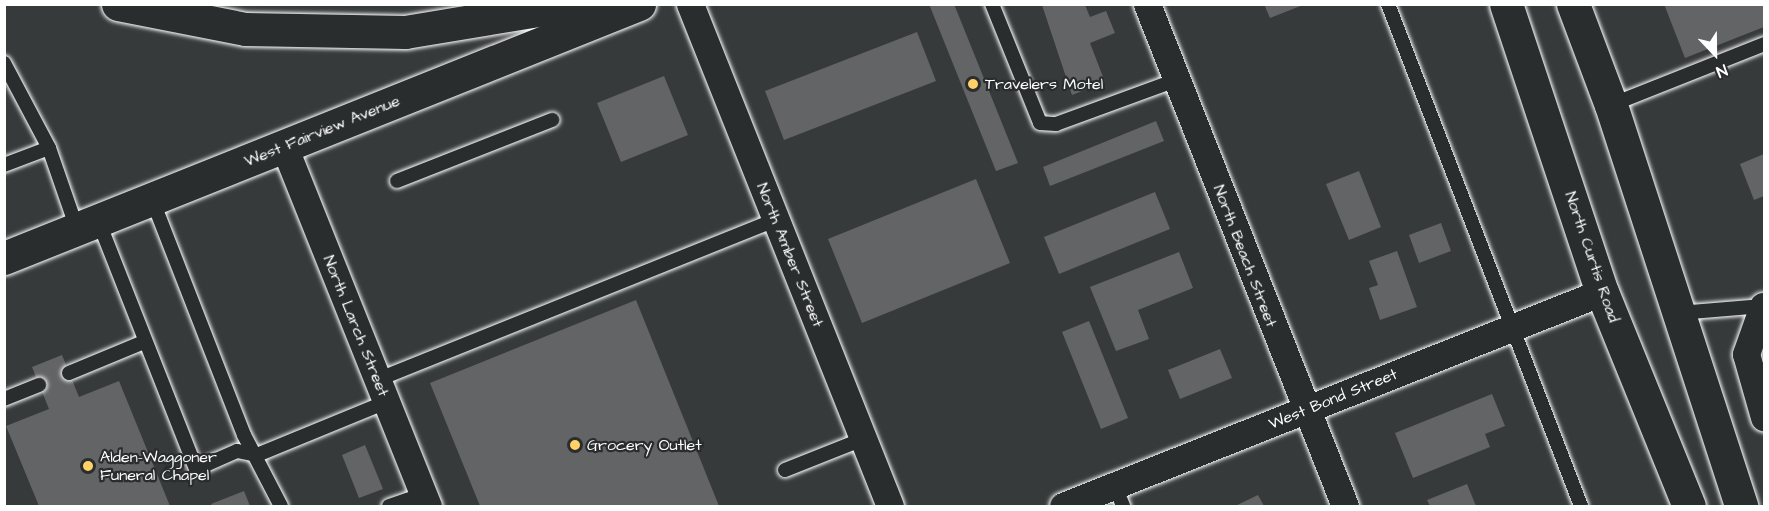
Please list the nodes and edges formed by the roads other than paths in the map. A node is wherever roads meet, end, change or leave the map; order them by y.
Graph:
1 (118, 4) edge
2 (575, 4) edge
3 (639, 4) edge
4 (690, 4) edge
5 (992, 4) edge
6 (1147, 4) edge
7 (1388, 4) edge
8 (1506, 4) edge
9 (1573, 4) edge
10 (1764, 44) edge
11 (4, 63) edge
12 (1176, 80) junction
13 (1611, 105) junction
14 (552, 120) dead end
15 (284, 146) junction
16 (49, 148) junction
17 (4, 165) edge
18 (397, 181) dead end
19 (152, 199) junction
20 (776, 220) junction
21 (87, 225) junction
22 (4, 258) edge
23 (1602, 292) junction
24 (1763, 306) joint
25 (1676, 313) junction
26 (1511, 328) junction
27 (144, 342) junction
28 (69, 373) dead end
29 (39, 385) dead end
30 (382, 391) junction
31 (4, 399) edge
32 (1305, 410) junction
33 (1764, 417) edge
34 (863, 439) junction
35 (257, 455) junction
36 (785, 470) dead end
37 (1119, 496) edge
38 (425, 500) edge
39 (281, 507) edge
40 (389, 507) edge
41 (890, 507) edge
42 (1063, 507) edge
43 (1345, 507) edge
44 (1581, 507) edge
45 (1689, 507) edge
46 (1741, 507) edge

1 - 2 main road
3 - 15 main road, West Fairview Avenue
4 - 20 street, North Amber Street
5 - 12 lane
6 - 12 street, North Beach Street
7 - 26 lane
8 - 23 main road, North Curtis Road
9 - 13 main road
10 - 13 lane
11 - 16 lane
12 - 32 street, North Beach Street
13 - 25 main road
14 - 18 lane
15 - 19 main road, West Fairview Avenue
15 - 30 street, North Larch Street
16 - 17 lane
16 - 21 lane
19 - 21 main road, West Fairview Avenue
19 - 35 lane
20 - 30 lane
20 - 34 street, North Amber Street
21 - 22 main road, West Fairview Avenue
21 - 27 lane
23 - 26 street, West Bond Street
23 - 45 main road, North Curtis Road
24 - 25 lane
24 - 33 street
25 - 46 main road
26 - 32 street, West Bond Street
26 - 44 lane
27 - 28 lane
27 - 35 lane
29 - 31 lane
30 - 35 lane
30 - 38 street, North Larch Street
32 - 37 street, West Bond Street
32 - 43 street, North Beach Street
34 - 36 lane
34 - 41 street, North Amber Street
35 - 39 lane
37 - 42 street, West Bond Street
38 - 40 lane

